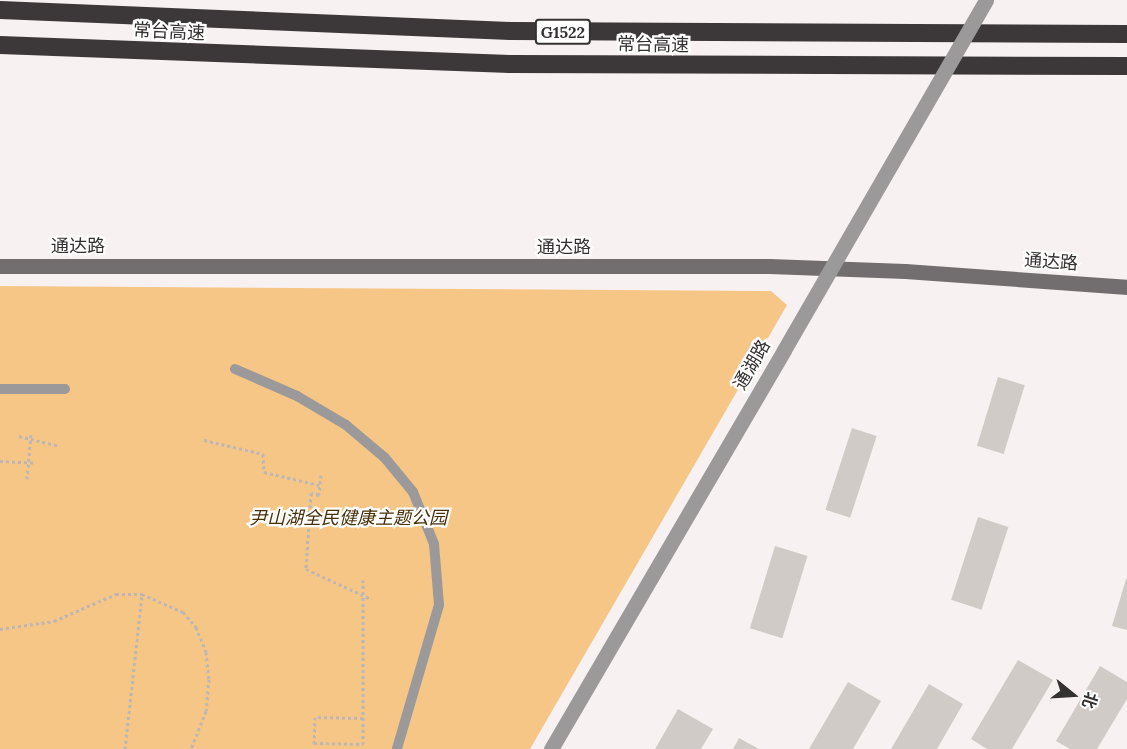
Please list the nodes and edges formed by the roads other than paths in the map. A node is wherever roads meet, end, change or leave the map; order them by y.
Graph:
1 (37, 0) edge
2 (986, 0) edge
3 (0, 10) edge
4 (160, 19) junction
5 (1127, 34) edge
6 (0, 45) edge
7 (1127, 66) edge
8 (0, 266) edge
9 (1127, 287) edge
10 (235, 369) dead end
11 (0, 389) edge
12 (65, 389) dead end
13 (397, 749) edge
14 (551, 749) edge

1 - 4 highway
2 - 14 street, 通湖路, bridge
3 - 4 highway, 常台高速 / G1522
4 - 5 highway, 常台高速 / G1522
6 - 7 highway, 常台高速 / G1522
8 - 9 main road, 通达路
10 - 13 lane
11 - 12 lane

